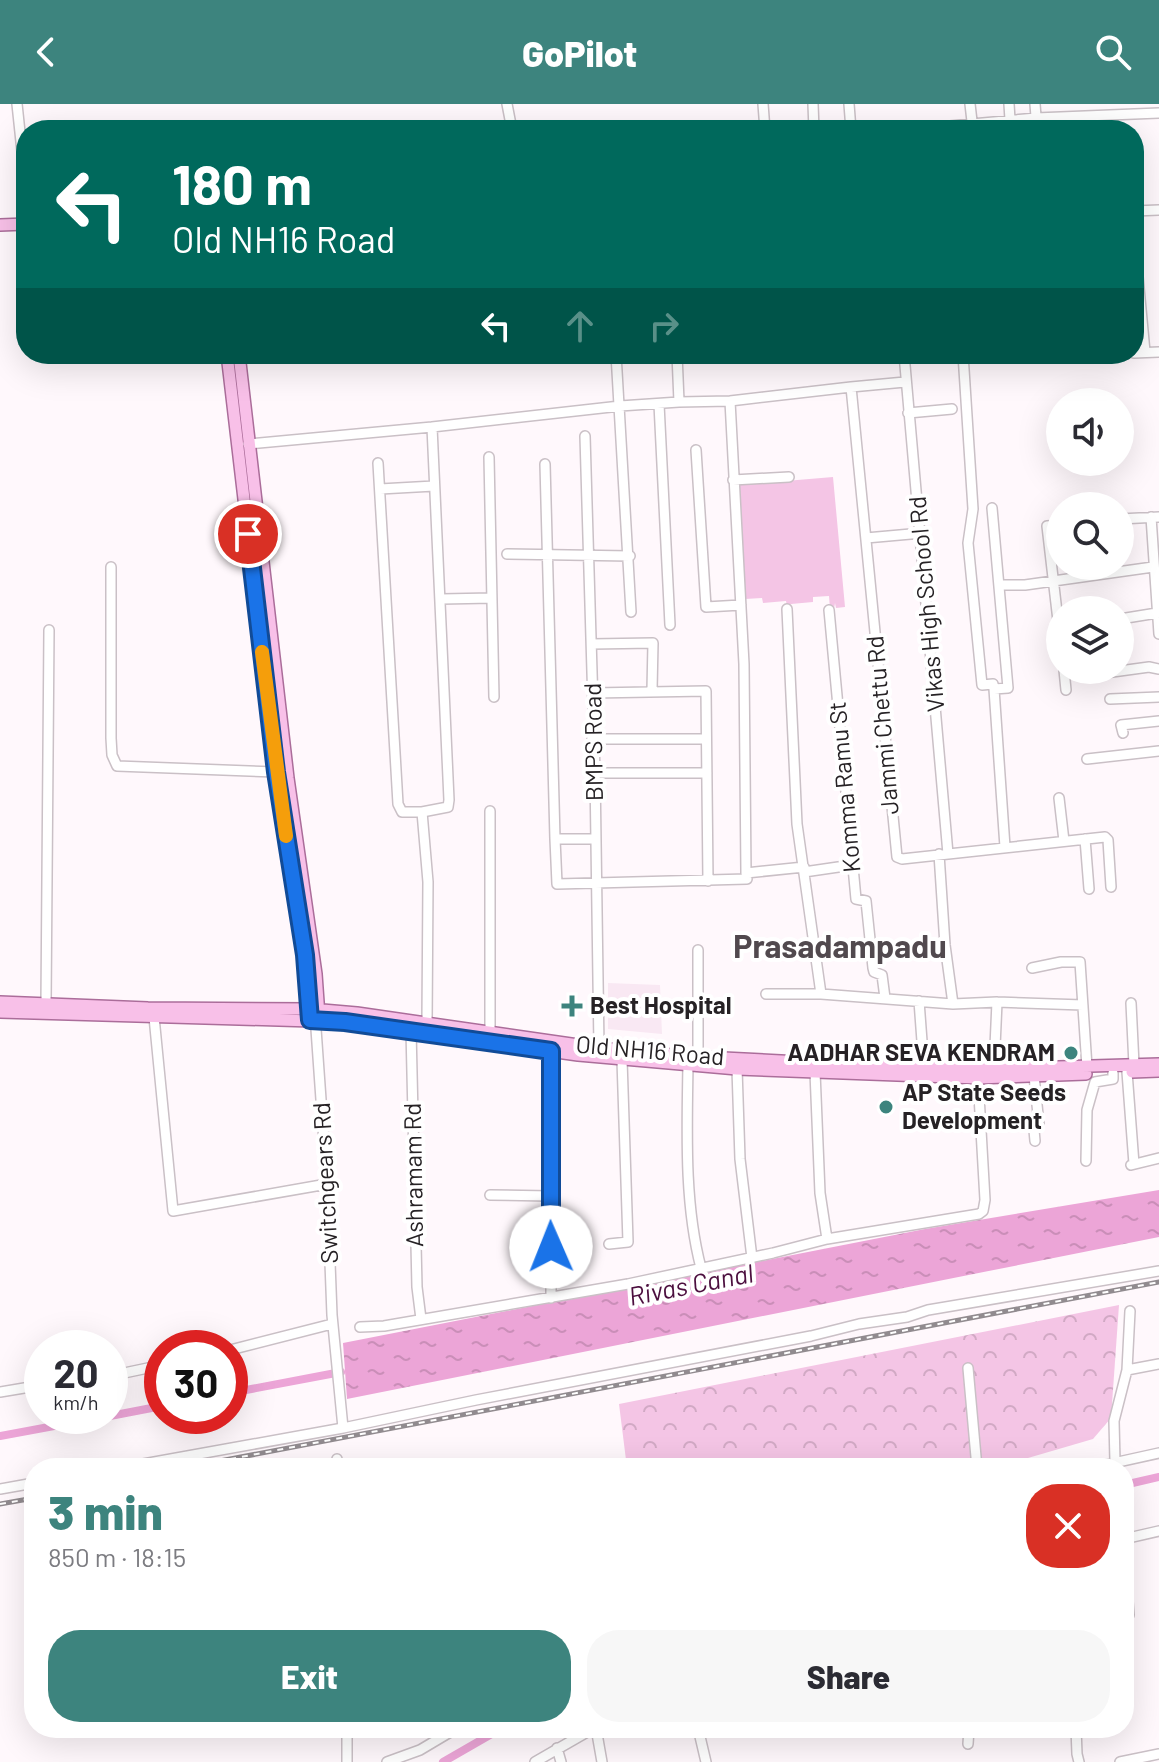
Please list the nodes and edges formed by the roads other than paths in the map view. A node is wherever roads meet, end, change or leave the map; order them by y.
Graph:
1 (1009, 104) edge
2 (1035, 104) edge
3 (1078, 104) edge
4 (1159, 113) edge
5 (1078, 115) junction
6 (1036, 118) junction
7 (1010, 120) joint
8 (1144, 341) edge
9 (1145, 352) joint
10 (1159, 352) edge
11 (234, 364) edge
12 (234, 364) edge
13 (617, 364) edge
14 (677, 364) edge
15 (904, 364) edge
16 (964, 364) edge
17 (905, 382) junction
18 (851, 387) junction
19 (730, 401) junction
20 (679, 402) junction
21 (659, 404) junction
22 (620, 406) junction
23 (952, 409) dead end
24 (908, 413) junction
25 (432, 427) junction
26 (585, 436) dead end
27 (248, 444) junction
28 (696, 450) dead end
29 (489, 457) dead end
30 (378, 463) dead end
31 (545, 464) dead end
32 (789, 477) dead end
33 (733, 480) junction
34 (434, 486) junction
35 (380, 489) junction
36 (992, 508) dead end
37 (1155, 517) edge
38 (1134, 518) edge
39 (922, 533) junction
40 (866, 538) junction
41 (507, 554) dead end
42 (546, 554) junction
43 (587, 556) junction
44 (630, 556) junction
45 (257, 563) junction
46 (111, 567) dead end
47 (1153, 567) junction
48 (1053, 581) junction
49 (1157, 584) edge
50 (999, 585) junction
51 (1055, 596) edge
52 (492, 598) junction
53 (442, 599) junction
54 (741, 605) junction
55 (787, 609) dead end
56 (829, 610) dead end
57 (631, 612) dead end
58 (1157, 613) junction
59 (1134, 617) edge
60 (670, 625) dead end
61 (49, 630) dead end
62 (1159, 634) edge
63 (592, 644) junction
64 (1134, 669) edge
65 (1159, 669) edge
66 (1065, 684) edge
67 (994, 689) junction
68 (652, 690) junction
69 (1066, 690) dead end
70 (593, 693) junction
71 (494, 697) dead end
72 (1159, 697) edge
73 (1110, 699) dead end
74 (1159, 721) edge
75 (1123, 733) dead end
76 (592, 739) junction
77 (706, 739) junction
78 (1159, 751) edge
79 (1087, 759) dead end
80 (276, 772) junction
81 (595, 773) junction
82 (707, 773) junction
83 (1059, 798) dead end
84 (490, 811) dead end
85 (422, 812) junction
86 (555, 839) junction
87 (596, 839) junction
88 (1085, 839) junction
89 (1064, 841) junction
90 (1005, 847) junction
91 (944, 854) junction
92 (852, 865) junction
93 (804, 869) junction
94 (746, 873) junction
95 (708, 881) junction
96 (597, 882) junction
97 (1111, 887) dead end
98 (1089, 889) dead end
99 (698, 950) dead end
100 (1032, 968) dead end
101 (766, 994) dead end
102 (821, 994) junction
103 (885, 998) junction
104 (919, 1001) junction
105 (0, 1002) edge
106 (997, 1002) junction
107 (46, 1003) junction
108 (1131, 1003) dead end
109 (953, 1004) junction
110 (1083, 1005) junction
111 (0, 1012) edge
112 (154, 1017) junction
113 (315, 1018) junction
114 (427, 1022) junction
115 (411, 1030) junction
116 (490, 1033) junction
117 (599, 1048) junction
118 (551, 1051) junction
119 (622, 1060) junction
120 (695, 1062) junction
121 (1159, 1064) edge
122 (1087, 1067) junction
123 (924, 1068) junction
124 (1131, 1068) junction
125 (737, 1069) junction
126 (994, 1069) junction
127 (1159, 1071) edge
128 (815, 1072) junction
129 (1113, 1073) junction
130 (1034, 1076) junction
131 (978, 1078) junction
132 (1035, 1141) dead end
133 (1159, 1158) edge
134 (1086, 1161) dead end
135 (327, 1184) junction
136 (490, 1195) dead end
137 (550, 1196) junction
138 (827, 1239) junction
139 (609, 1244) dead end
140 (752, 1258) junction
141 (701, 1268) junction
142 (1159, 1271) edge
143 (551, 1298) junction
144 (1130, 1311) dead end
145 (421, 1319) junction
146 (332, 1324) junction
147 (360, 1327) dead end
148 (248, 1345) edge
149 (1159, 1364) edge
150 (968, 1368) dead end
151 (1127, 1370) junction
152 (24, 1388) edge
153 (0, 1392) edge
154 (343, 1428) junction
155 (1159, 1453) edge
156 (176, 1458) edge
157 (976, 1458) edge
158 (1115, 1458) edge
159 (1134, 1458) edge
160 (24, 1485) edge
161 (0, 1489) edge
162 (1159, 1531) edge
163 (1134, 1537) edge
164 (347, 1738) edge
165 (440, 1738) edge
166 (576, 1738) edge
167 (597, 1738) edge
168 (700, 1738) edge
169 (968, 1738) edge
170 (1077, 1738) edge
171 (968, 1744) dead end
172 (557, 1748) junction
173 (1159, 1754) edge
174 (347, 1762) edge
175 (387, 1762) edge
176 (535, 1762) edge
177 (561, 1762) edge
178 (602, 1762) edge
179 (706, 1762) edge
180 (1079, 1762) edge
181 (1120, 1762) edge

1 - 7 street
2 - 6 street
3 - 5 street
4 - 5 street
5 - 6 street
6 - 7 street
8 - 9 street
9 - 10 street
11 - 27 main road
12 - 45 main road
13 - 22 street
14 - 20 street
15 - 17 street, Vikas High School Rd
16 - 67 street
17 - 18 street
17 - 24 street, Vikas High School Rd
18 - 19 street
18 - 40 street, Jammi Chettu Rd
19 - 20 street
19 - 33 street
20 - 21 street
21 - 22 street
21 - 60 street
22 - 25 street
22 - 44 street
23 - 24 street
24 - 39 street, Vikas High School Rd
25 - 27 street
25 - 34 street
26 - 43 street, BMPS Road
27 - 45 main road
28 - 54 street
29 - 52 street
30 - 35 street
31 - 42 street
32 - 33 street
33 - 54 street
34 - 35 street
34 - 53 street
35 - 85 street
36 - 50 street
37 - 38 street
37 - 47 street
39 - 40 street
39 - 91 street, Vikas High School Rd
40 - 91 street, Jammi Chettu Rd
41 - 42 street
42 - 43 street
42 - 86 street
43 - 44 street
43 - 63 street, BMPS Road
44 - 57 street
45 - 80 main road
45 - 113 main road
46 - 80 street
47 - 48 street
47 - 49 street
48 - 50 street
48 - 51 street
49 - 58 street
50 - 67 street
52 - 53 street
52 - 71 street
53 - 85 street
54 - 94 street
55 - 93 street
56 - 92 street, Komma Ramu St
58 - 59 street
58 - 62 street
61 - 107 street
63 - 68 street
63 - 70 street, BMPS Road
64 - 65 street
66 - 69 street
67 - 90 street
68 - 70 street
68 - 77 street
70 - 76 street, BMPS Road
72 - 73 street
74 - 75 street
76 - 77 street
76 - 81 street, BMPS Road
77 - 82 street
78 - 79 street
80 - 113 main road
81 - 82 street
81 - 87 street, BMPS Road
82 - 95 street
83 - 89 street
84 - 116 street
85 - 114 street
86 - 87 street
86 - 96 street
87 - 96 street, BMPS Road
88 - 89 street, Jammi Chettu Rd
88 - 97 street
88 - 98 street
89 - 90 street, Jammi Chettu Rd
90 - 91 street, Jammi Chettu Rd
91 - 109 street, Vikas High School Rd
92 - 93 street
92 - 103 street, Komma Ramu St
93 - 94 street
93 - 102 street
94 - 95 street
95 - 96 street
96 - 117 street, BMPS Road
99 - 120 street
100 - 110 street
101 - 102 street
102 - 103 street
103 - 104 street
104 - 109 street
104 - 123 street
105 - 107 main road, Old NH16 Road
106 - 109 street
106 - 110 street
106 - 126 street
107 - 113 main road, Old NH16 Road
108 - 124 street
110 - 122 street
111 - 112 main road, Old NH16 Road
112 - 113 main road, Old NH16 Road
112 - 135 street
113 - 114 main road, Old NH16 Road
113 - 115 main road, Old NH16 Road
113 - 135 street, Switchgears Rd
114 - 116 main road, Old NH16 Road
115 - 118 main road, Old NH16 Road
115 - 145 street, Ashramam Rd
116 - 117 main road, Old NH16 Road
117 - 120 main road, Old NH16 Road
118 - 119 main road, Old NH16 Road
118 - 137 street
119 - 120 main road, Old NH16 Road
119 - 139 street
120 - 123 main road, Old NH16 Road
120 - 125 main road, Old NH16 Road
120 - 141 street
121 - 124 main road, Old NH16 Road
122 - 124 main road, Old NH16 Road
122 - 126 main road, Old NH16 Road
123 - 126 main road, Old NH16 Road
124 - 127 main road, Old NH16 Road
124 - 129 main road, Old NH16 Road
124 - 133 street
125 - 128 main road, Old NH16 Road
125 - 140 street
128 - 131 main road, Old NH16 Road
128 - 138 street
129 - 130 main road, Old NH16 Road
129 - 134 street
130 - 131 main road, Old NH16 Road
130 - 132 street
131 - 138 street
135 - 146 street, Switchgears Rd
136 - 137 street
137 - 143 street
138 - 140 street
140 - 141 street
141 - 143 street
142 - 154 street
143 - 145 street
144 - 151 street
145 - 147 street
146 - 148 street
146 - 154 street, Switchgears Rd
149 - 151 street
150 - 157 street
151 - 158 street
152 - 153 street
154 - 156 street
155 - 159 street
160 - 161 street
162 - 163 street
164 - 174 street
165 - 175 street
166 - 172 street
167 - 178 street
168 - 179 street
169 - 171 street
170 - 180 street
172 - 176 street
172 - 177 street
173 - 181 street

